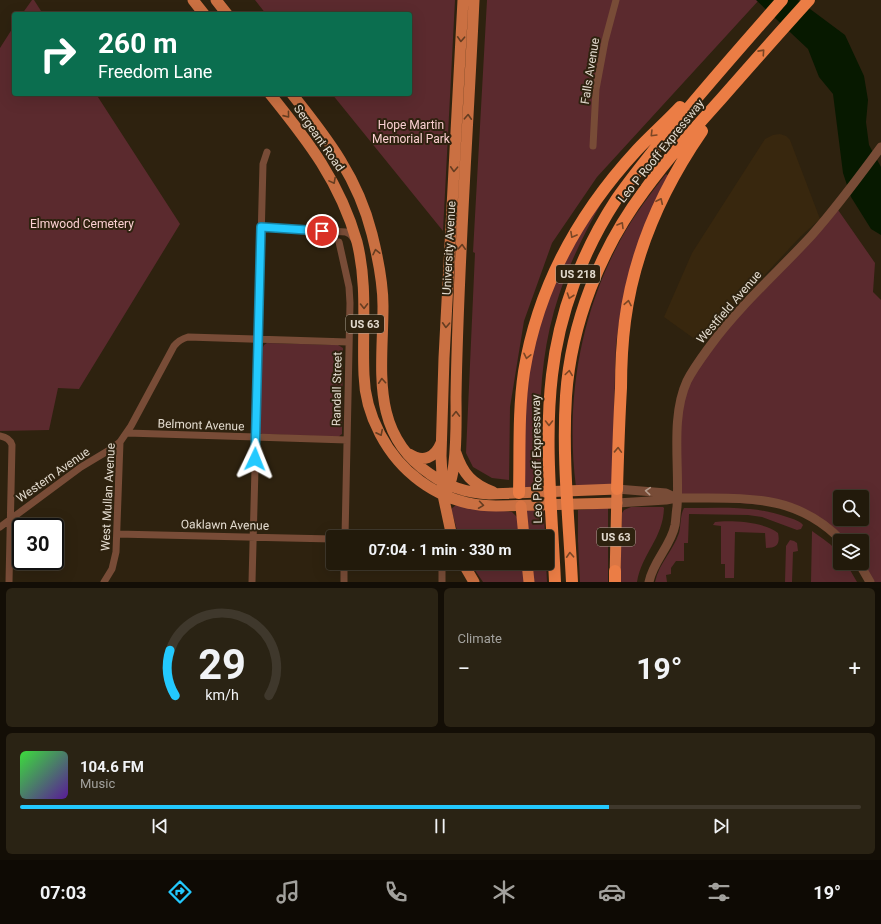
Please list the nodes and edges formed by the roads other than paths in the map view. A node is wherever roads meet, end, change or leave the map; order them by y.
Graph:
1 (193, 0) edge
2 (216, 0) edge
3 (463, 0) edge
4 (474, 0) edge
5 (616, 0) edge
6 (782, 0) edge
7 (809, 0) edge
8 (202, 12) edge
9 (225, 12) edge
10 (272, 96) edge
11 (294, 96) edge
12 (684, 108) junction
13 (704, 122) junction
14 (593, 146) dead end
15 (881, 147) edge
16 (267, 152) dead end
17 (261, 227) junction
18 (339, 242) dead end
19 (357, 242) junction
20 (258, 339) junction
21 (348, 342) junction
22 (127, 433) junction
23 (0, 436) edge
24 (256, 437) junction
25 (347, 440) junction
26 (442, 440) junction
27 (120, 442) junction
28 (406, 452) junction
29 (455, 452) junction
30 (446, 484) junction
31 (617, 489) junction
32 (519, 493) junction
33 (498, 494) junction
34 (443, 495) junction
35 (677, 498) junction
36 (617, 503) junction
37 (520, 506) junction
38 (10, 520) junction
39 (0, 527) edge
40 (345, 530) edge
41 (450, 530) edge
42 (523, 530) edge
43 (117, 534) junction
44 (835, 534) edge
45 (253, 537) junction
46 (326, 539) edge
47 (344, 570) edge
48 (442, 570) edge
49 (467, 570) edge
50 (528, 570) edge
51 (863, 570) edge
52 (615, 578) edge
53 (9, 582) edge
54 (104, 582) edge
55 (252, 582) edge
56 (344, 582) edge
57 (442, 582) edge
58 (474, 582) edge
59 (529, 582) edge
60 (555, 582) edge
61 (572, 582) edge
62 (649, 582) edge
63 (870, 582) edge

1 - 8 main road
2 - 9 main road
3 -> 26 main road, University Avenue
29 -> 4 main road, University Avenue
5 - 14 street, Falls Avenue
6 - 12 highway
13 -> 7 highway
10 -> 19 main road, Sergeant Road / US 63
28 -> 11 main road, Sergeant Road / US 63
12 -> 32 highway
12 -> 60 highway, Leo P Rooff Expressway / US 218
31 -> 13 highway
61 -> 13 highway, Leo P Rooff Expressway / US 218
15 - 35 street, Westfield Avenue
16 - 17 street
17 - 19 street
17 - 20 street
18 - 21 street, Randall Street
19 -> 34 main road, Sergeant Road / US 63
20 - 21 street
20 - 22 street, West Mullan Avenue
20 - 24 street
21 - 25 street, Randall Street
22 - 24 street, Belmont Avenue
22 - 27 street, West Mullan Avenue
23 - 38 street
24 - 25 street, Belmont Avenue
24 - 45 street
25 - 40 street, Randall Street
26 - 28 main road
26 - 30 main road, University Avenue
27 - 38 street, Western Avenue
27 - 43 street, West Mullan Avenue
28 - 30 main road, Sergeant Road / US 63
29 - 30 main road, University Avenue
29 - 33 main road
30 - 33 main road, Sergeant Road / US 63
30 - 34 main road, University Avenue
31 - 32 main road, Sergeant Road / US 63
35 -> 31 street
31 - 36 highway, US 63
32 - 33 main road, Sergeant Road / US 63
32 - 37 main road
34 -> 37 main road, Sergeant Road
34 - 41 main road, University Avenue
35 - 36 street
35 - 44 street
35 - 62 street, Westfield Avenue
36 - 37 main road, Sergeant Road
36 - 52 highway, US 63
37 - 42 highway
38 - 39 street, Western Avenue
38 - 53 street
43 - 45 street, Oaklawn Avenue
43 - 54 street, West Mullan Avenue
45 - 46 street, Oaklawn Avenue
45 - 55 street
47 - 56 street
48 - 57 street
49 - 58 main road
50 - 59 highway
51 - 63 street

